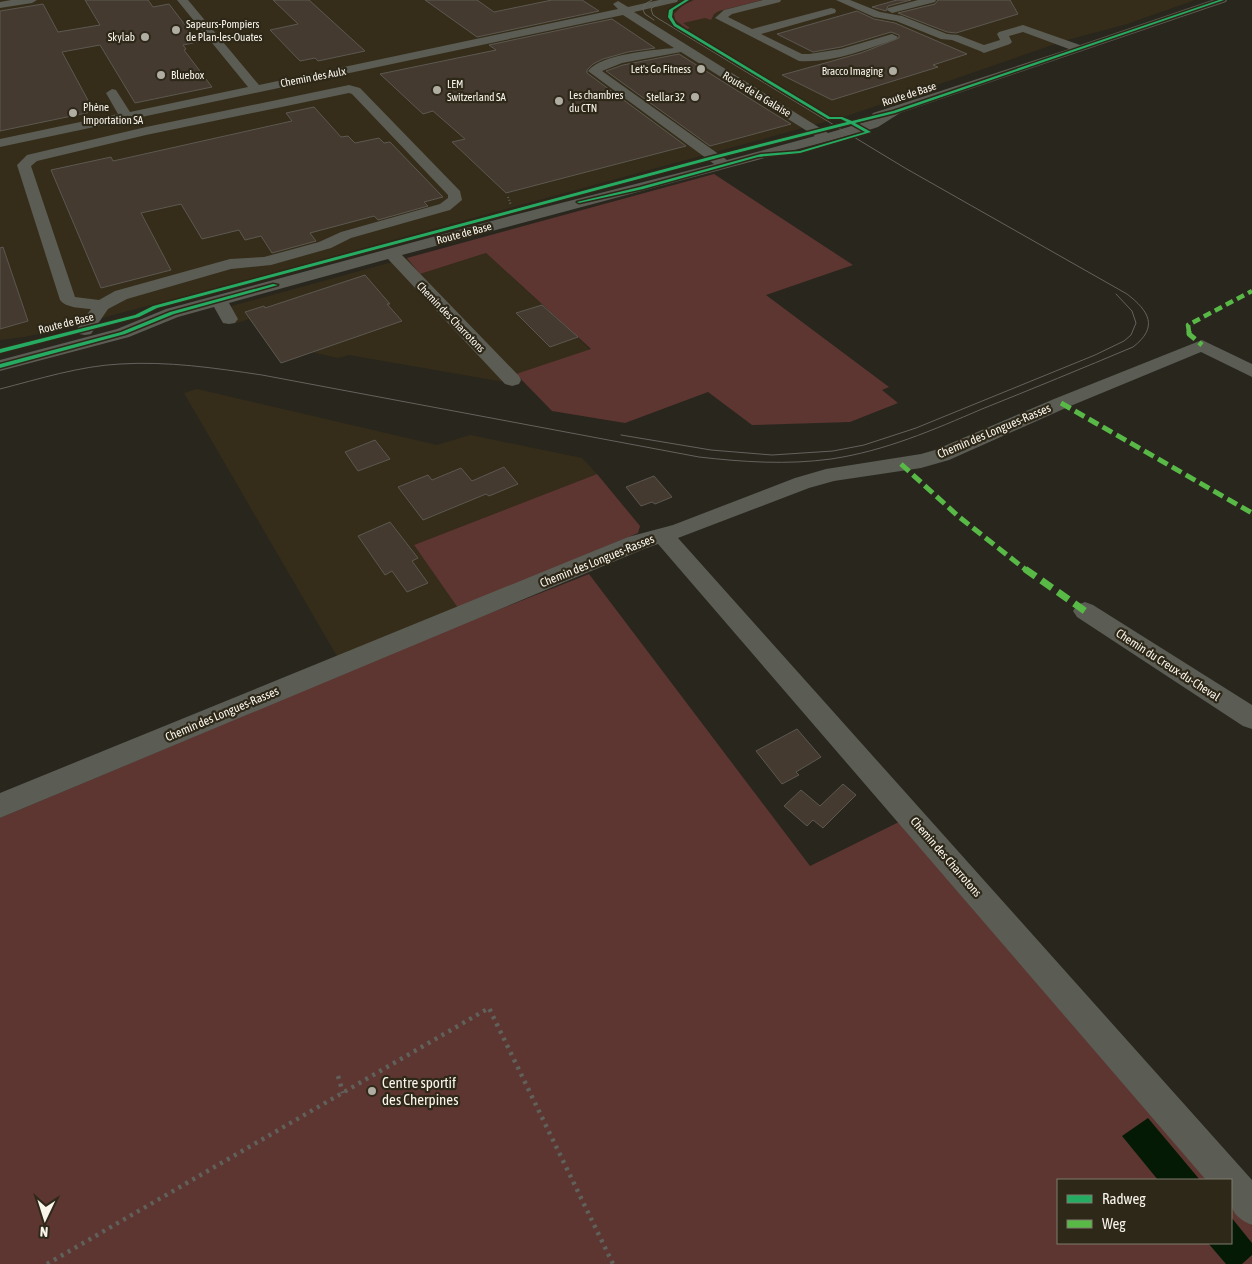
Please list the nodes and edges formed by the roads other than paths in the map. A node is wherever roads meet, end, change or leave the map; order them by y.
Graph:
1 (32, 0) edge
2 (182, 0) edge
3 (612, 0) edge
4 (673, 0) edge
5 (776, 0) edge
6 (841, 0) edge
7 (867, 0) edge
8 (931, 0) edge
9 (1206, 0) edge
10 (1222, 0) edge
11 (0, 5) edge
12 (626, 11) junction
13 (831, 11) dead end
14 (1124, 27) junction
15 (751, 34) junction
16 (892, 38) dead end
17 (1076, 48) junction
18 (680, 51) junction
19 (799, 57) junction
20 (629, 63) dead end
21 (813, 66) dead end
22 (256, 89) junction
23 (112, 93) dead end
24 (126, 116) junction
25 (822, 134) junction
26 (0, 143) edge
27 (725, 165) junction
28 (416, 217) junction
29 (504, 222) junction
30 (391, 253) junction
31 (220, 300) junction
32 (102, 305) junction
33 (172, 313) junction
34 (229, 319) dead end
35 (84, 330) junction
36 (0, 351) edge
37 (0, 366) edge
38 (1252, 372) edge
39 (512, 380) dead end
40 (662, 535) junction
41 (1085, 611) dead end
42 (1252, 718) edge
43 (0, 806) edge
44 (1228, 1179) edge
45 (1232, 1183) edge
46 (1252, 1207) edge

1 - 11 street
2 - 22 street
3 - 12 street, Route de la Galaise
4 - 12 street, Chemin des Aulx
5 - 15 street
6 - 17 street
7 - 8 street
9 - 14 street, Route de Base
10 - 14 street, Route de Base
12 - 18 street, Route de la Galaise
12 - 22 street, Chemin des Aulx
13 - 15 street
14 - 17 street, Route de Base
15 - 19 street
16 - 19 street
17 - 25 street, Route de Base
18 - 20 street
18 - 25 street, Route de la Galaise
18 - 27 street
19 - 21 street
22 - 24 street, Chemin des Aulx
23 - 24 street
24 - 26 street, Chemin des Aulx
25 - 27 street, Route de Base
27 - 29 street, Route de Base
28 - 29 street
28 - 32 street
28 - 32 street
29 - 30 street, Route de Base
30 - 31 street, Route de Base
30 - 39 street, Chemin des Charrotons
31 - 33 street, Route de Base
31 - 34 street
32 - 35 street
33 - 35 street, Route de Base
33 - 37 street, Route de Base
35 - 36 street, Route de Base
38 - 40 street, Chemin des Longues-Rasses
40 - 43 street, Chemin des Longues-Rasses
40 - 44 street, Chemin des Charrotons
41 - 42 street, Chemin du Creux-du-Cheval
45 - 46 street, Chemin des Charrotons

